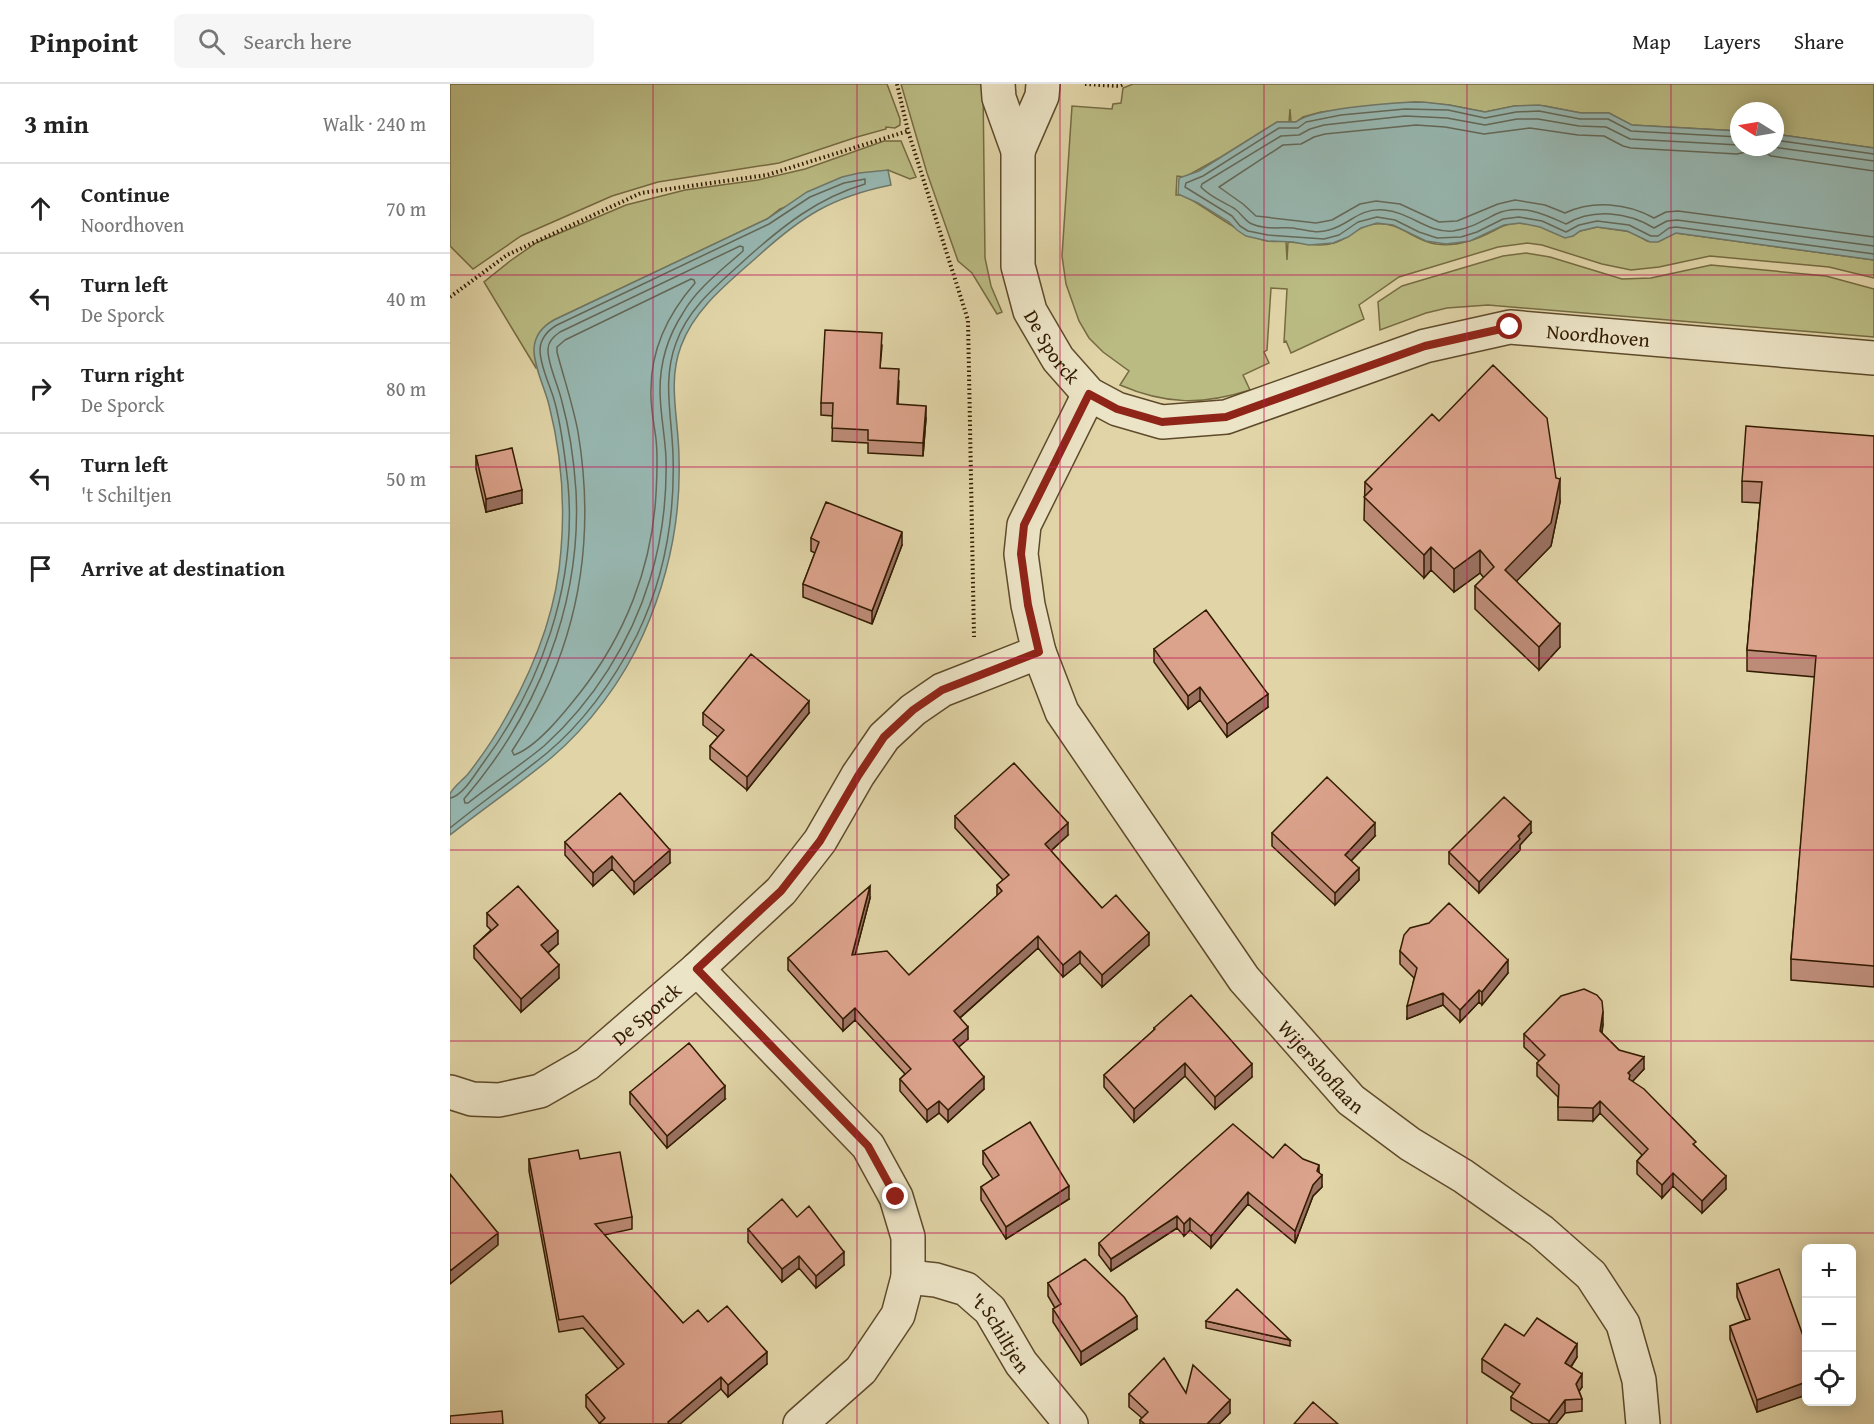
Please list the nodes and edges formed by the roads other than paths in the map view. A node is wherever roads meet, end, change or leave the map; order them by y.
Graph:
1 (998, 84) edge
2 (1043, 84) edge
3 (1018, 151) junction
4 (1874, 358) edge
5 (1089, 394) junction
6 (1039, 652) junction
7 (697, 969) junction
8 (450, 1092) edge
9 (908, 1277) junction
10 (800, 1424) edge
11 (1071, 1424) edge
12 (1643, 1424) edge

1 - 3 street, De Sporck
2 - 3 street, De Sporck
3 - 5 street, De Sporck
4 - 5 street, Noordhoven
5 - 6 street, De Sporck
6 - 7 street, De Sporck
6 - 12 street, Wijershoflaan
7 - 8 street, De Sporck
7 - 9 street
9 - 10 street
9 - 11 street, 't Schiltjen

